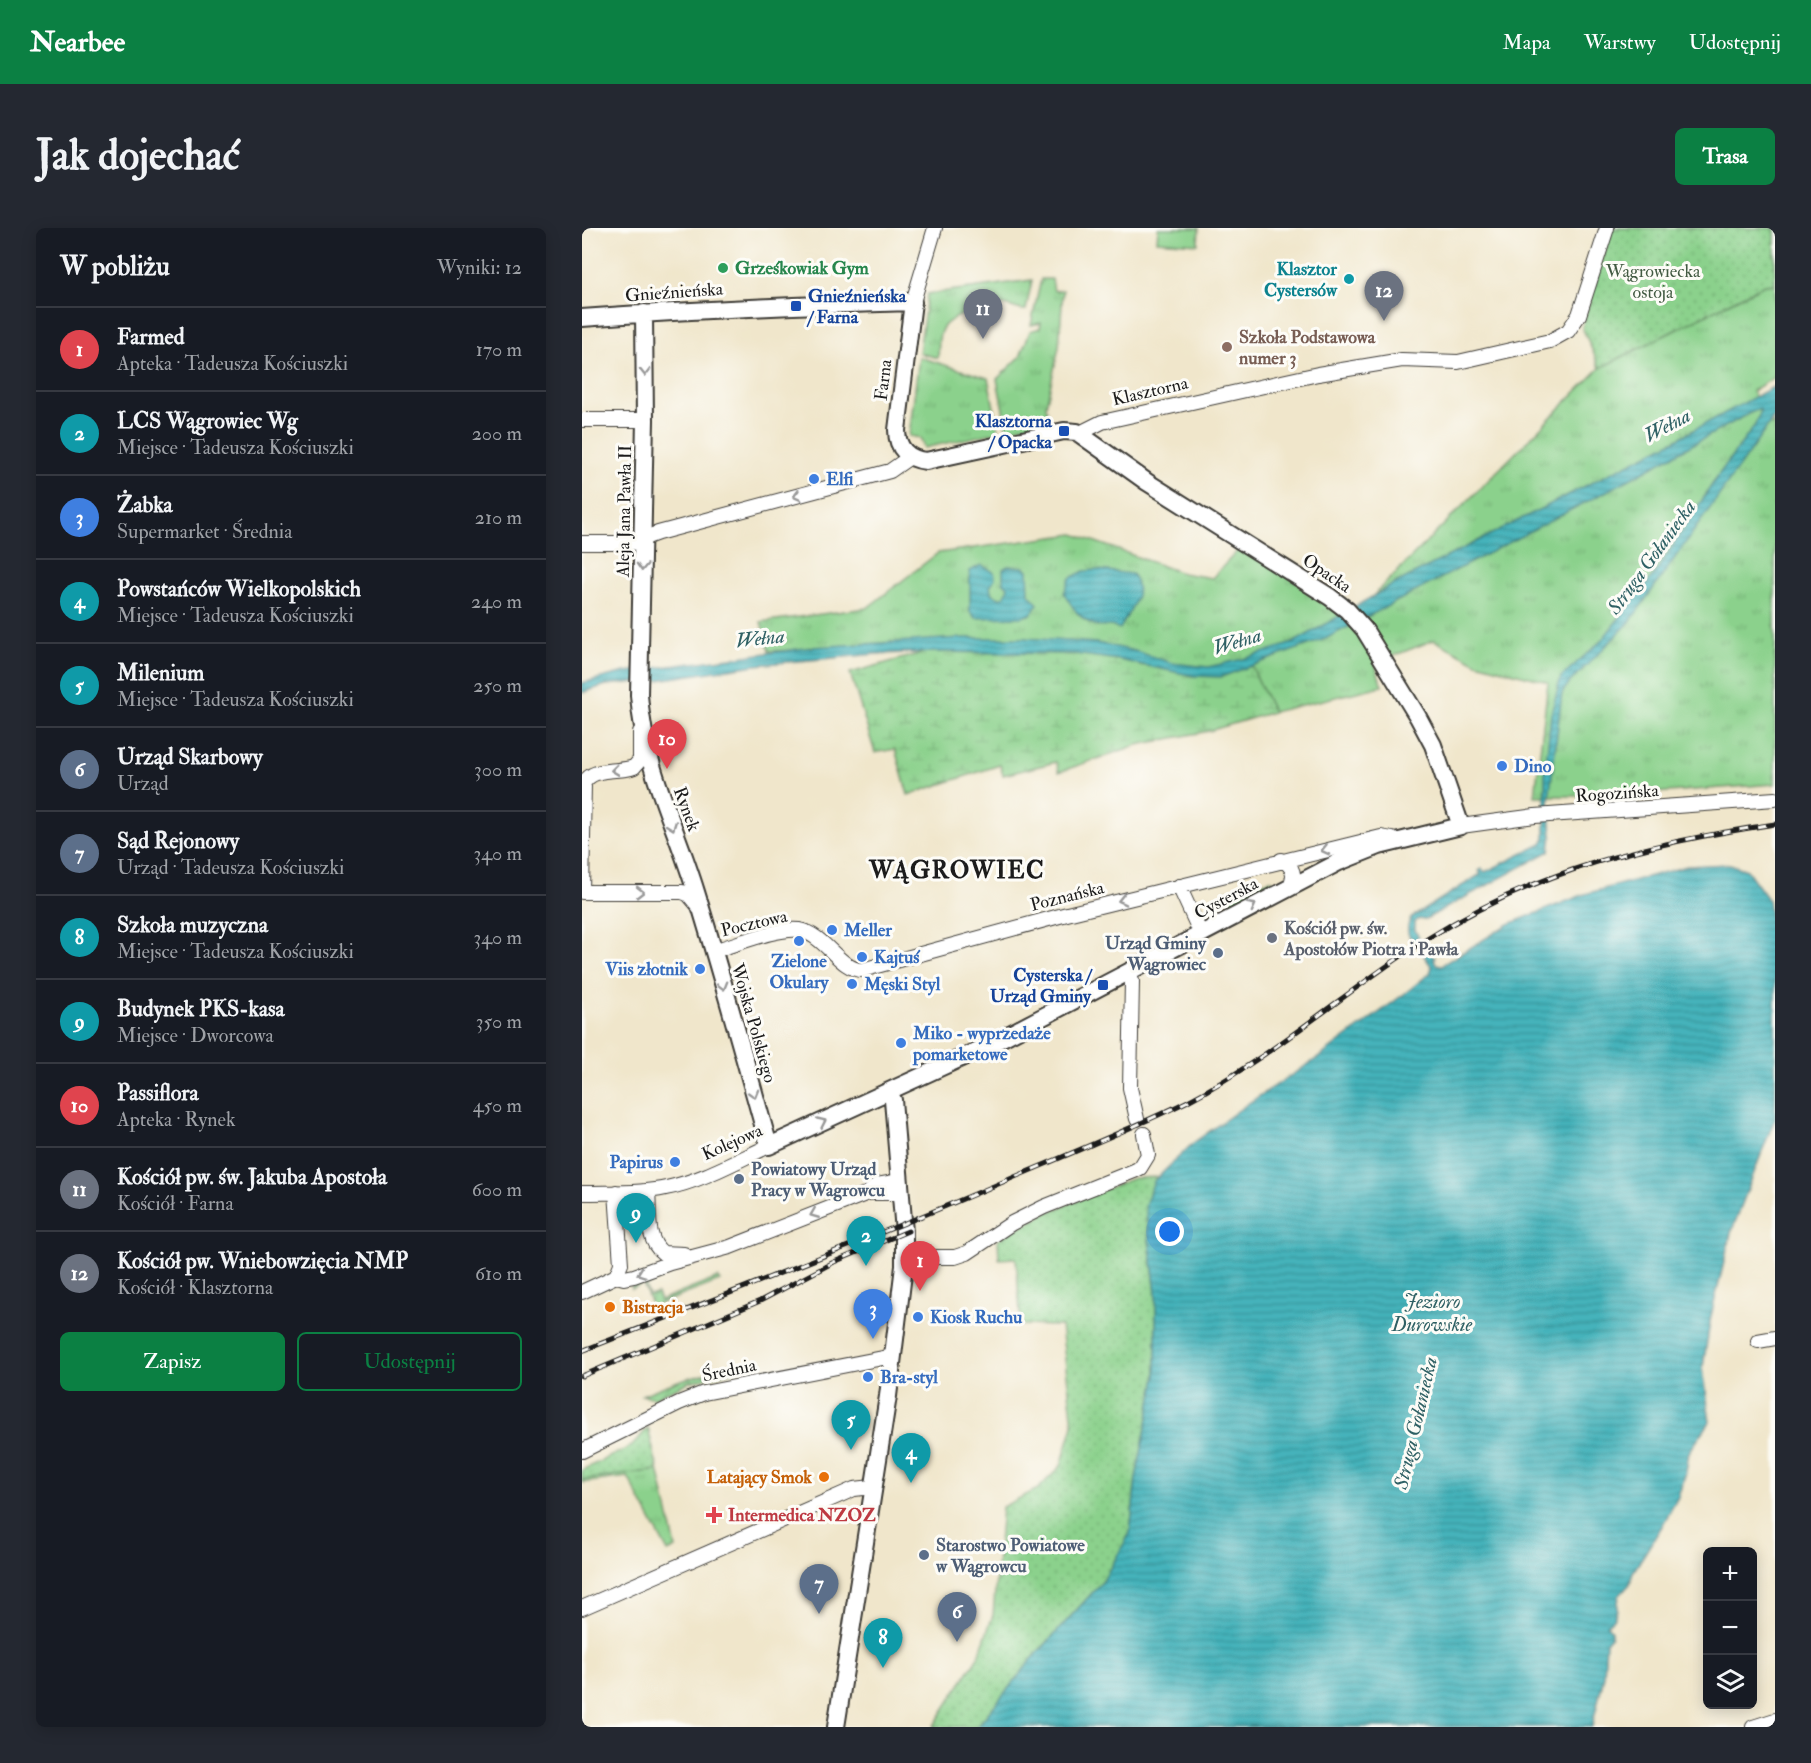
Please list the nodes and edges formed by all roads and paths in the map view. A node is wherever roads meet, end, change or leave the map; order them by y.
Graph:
1 (935, 228) edge
2 (1607, 228) edge
3 (913, 302) junction
4 (644, 313) junction
5 (582, 318) edge
6 (582, 420) edge
7 (645, 420) junction
8 (1080, 434) junction
9 (910, 457) junction
10 (643, 538) junction
11 (582, 543) edge
12 (640, 702) junction
13 (1775, 799) edge
14 (1461, 826) junction
15 (1403, 840) junction
16 (1281, 860) junction
17 (1179, 886) junction
18 (1288, 887) junction
19 (582, 892) edge
20 (701, 910) junction
21 (1201, 934) junction
22 (713, 951) junction
23 (861, 970) joint
24 (1128, 972) junction
25 (890, 1092) junction
26 (1137, 1119) dead end
27 (1144, 1134) dead end
28 (769, 1146) junction
29 (901, 1187) junction
30 (648, 1191) junction
31 (616, 1192) junction
32 (582, 1193) edge
33 (707, 1253) junction
34 (904, 1257) junction
35 (616, 1276) junction
36 (582, 1292) edge
37 (1775, 1338) edge
38 (1758, 1341) dead end
39 (893, 1356) junction
40 (582, 1451) edge
41 (873, 1487) junction
42 (582, 1608) edge
43 (1775, 1720) edge
44 (836, 1727) edge
45 (1753, 1727) edge

1 - 3 street
2 - 8 street, Klasztorna
3 - 4 main road, Gnieźnieńska
3 - 9 main road, Farna
4 - 5 main road, Gnieźnieńska
4 -> 7 main road, Aleja Jana Pawła II
6 - 7 street
7 - 10 main road, Aleja Jana Pawła II
8 - 9 main road, Klasztorna
8 - 14 main road, Opacka
9 -> 10 street
10 - 11 street
10 -> 12 main road, Aleja Jana Pawła II
12 -> 19 street
12 -> 20 main road, Rynek
13 - 14 street, Rogozińska
14 - 15 main road, Cysterska
15 -> 16 street, Poznańska
15 - 18 main road, Cysterska
16 - 17 street, Poznańska
16 - 18 street
17 - 21 street
17 -> 23 street, Poznańska
21 -> 18 main road, Cysterska
19 -> 20 street
20 - 22 main road, Wojska Polskiego
21 - 24 main road, Cysterska
22 - 23 street, Pocztowa
22 -> 28 main road, Wojska Polskiego
24 - 25 main road, Cysterska
24 - 26 street
28 -> 25 main road, Kolejowa
25 - 29 main road
27 - 34 street
28 - 30 street, Kolejowa
29 -> 33 street
29 - 34 main road
30 - 31 street, Kolejowa
30 - 33 street
31 - 32 street, Kolejowa
31 - 35 street
33 -> 35 street
34 - 39 main road
35 - 36 street
37 - 38 street
39 - 40 street, Średnia
39 - 41 main road
41 - 42 street
41 - 44 main road
43 - 45 street

